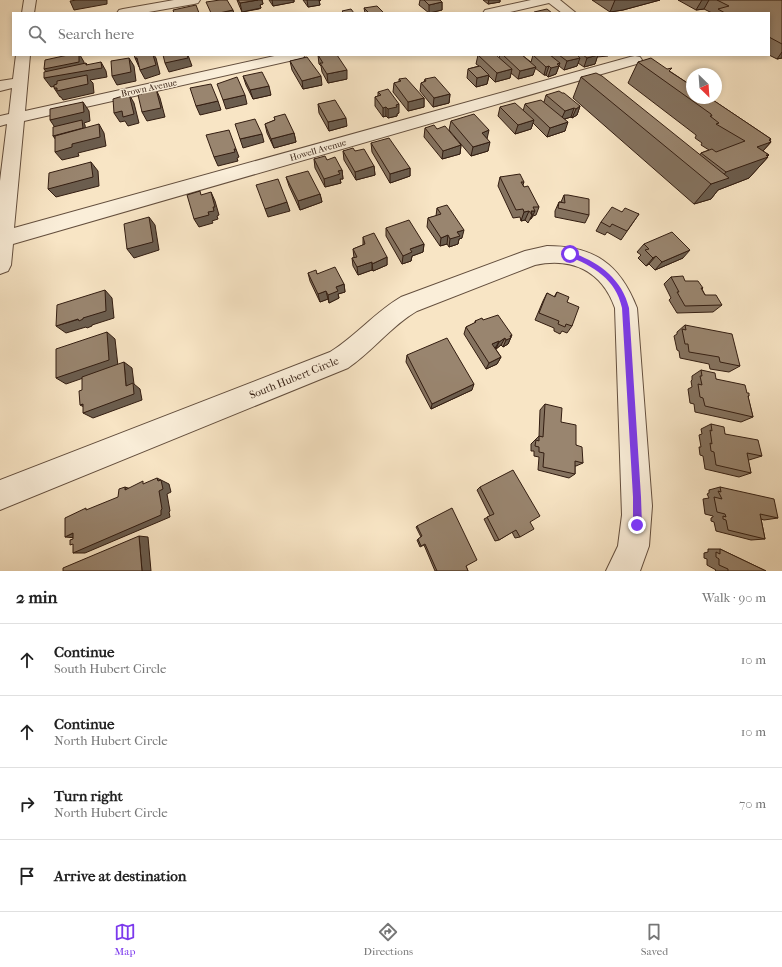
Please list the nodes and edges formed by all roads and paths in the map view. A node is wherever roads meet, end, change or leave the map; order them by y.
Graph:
1 (30, 0) edge
2 (194, 0) edge
3 (548, 0) edge
4 (552, 0) edge
5 (28, 12) edge
6 (128, 12) edge
7 (494, 12) edge
8 (569, 12) edge
9 (23, 56) edge
10 (293, 56) edge
11 (631, 58) edge
12 (21, 82) junction
13 (0, 86) edge
14 (0, 108) edge
15 (18, 110) junction
16 (0, 121) edge
17 (6, 159) edge
18 (2, 239) junction
19 (0, 262) edge
20 (0, 495) edge
21 (622, 571) edge

1 - 5 street
2 - 6 street
3 - 7 street
4 - 8 street
9 - 12 street
10 - 15 street, Brown Avenue
11 - 18 street, Howell Avenue
12 - 13 street
12 - 15 street
14 - 15 street
15 - 16 street, Brown Avenue
15 - 17 street
17 - 18 street
18 - 19 street
20 - 21 street, South Hubert Circle

